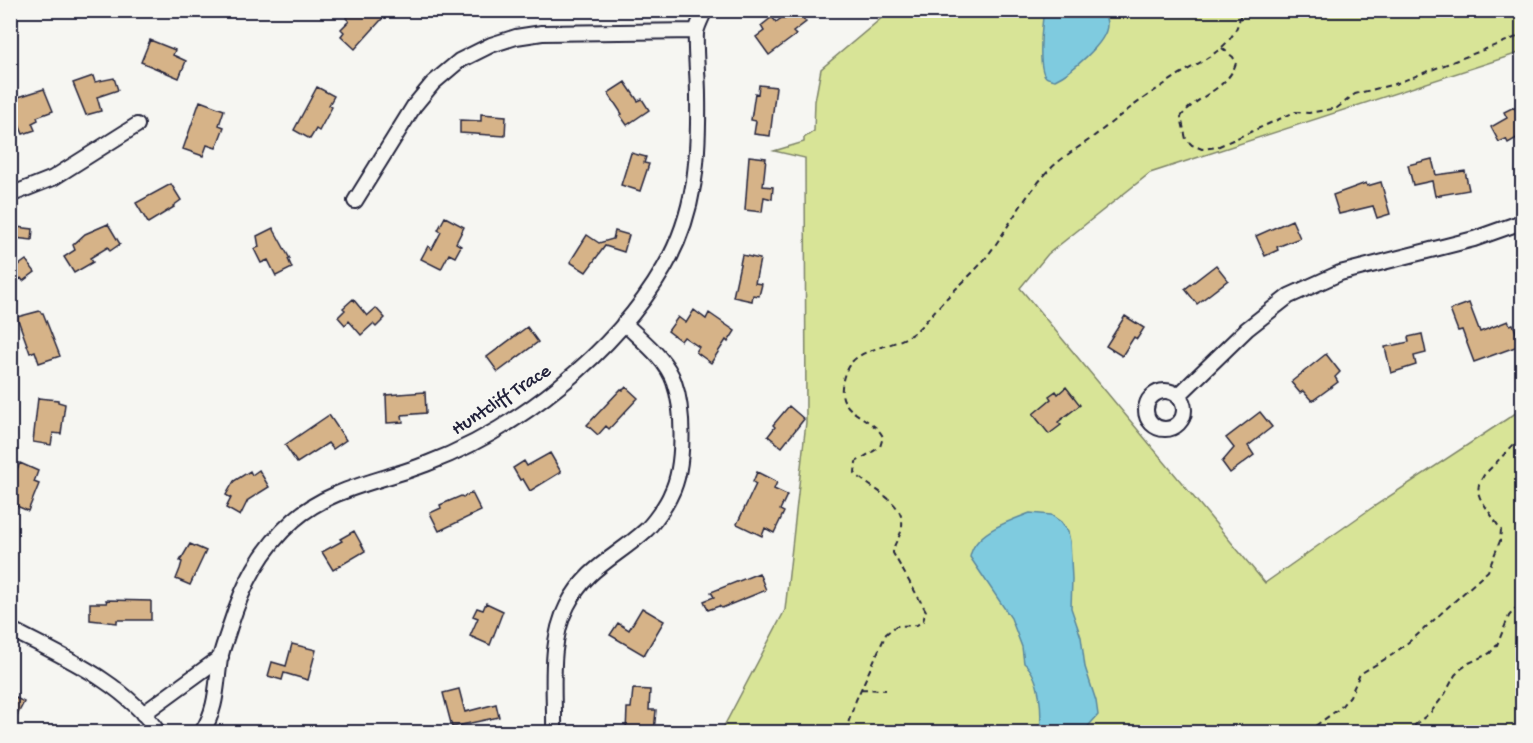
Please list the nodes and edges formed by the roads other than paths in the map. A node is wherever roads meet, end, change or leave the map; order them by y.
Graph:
1 (705, 10) edge
2 (696, 31) junction
3 (137, 125) dead end
4 (10, 195) edge
5 (354, 201) dead end
6 (1522, 222) edge
7 (624, 323) junction
8 (1178, 396) dead end
9 (10, 629) edge
10 (221, 657) junction
11 (143, 714) junction
12 (158, 732) edge
13 (202, 732) edge
14 (554, 732) edge

1 - 2 street, Huntcliff Trace
2 - 5 street
2 - 7 street, Huntcliff Trace
3 - 4 street
6 - 8 street
7 - 10 street, Huntcliff Trace
7 - 14 street
9 - 11 street
10 - 11 street
10 - 13 street, Huntcliff Trace
11 - 12 street

